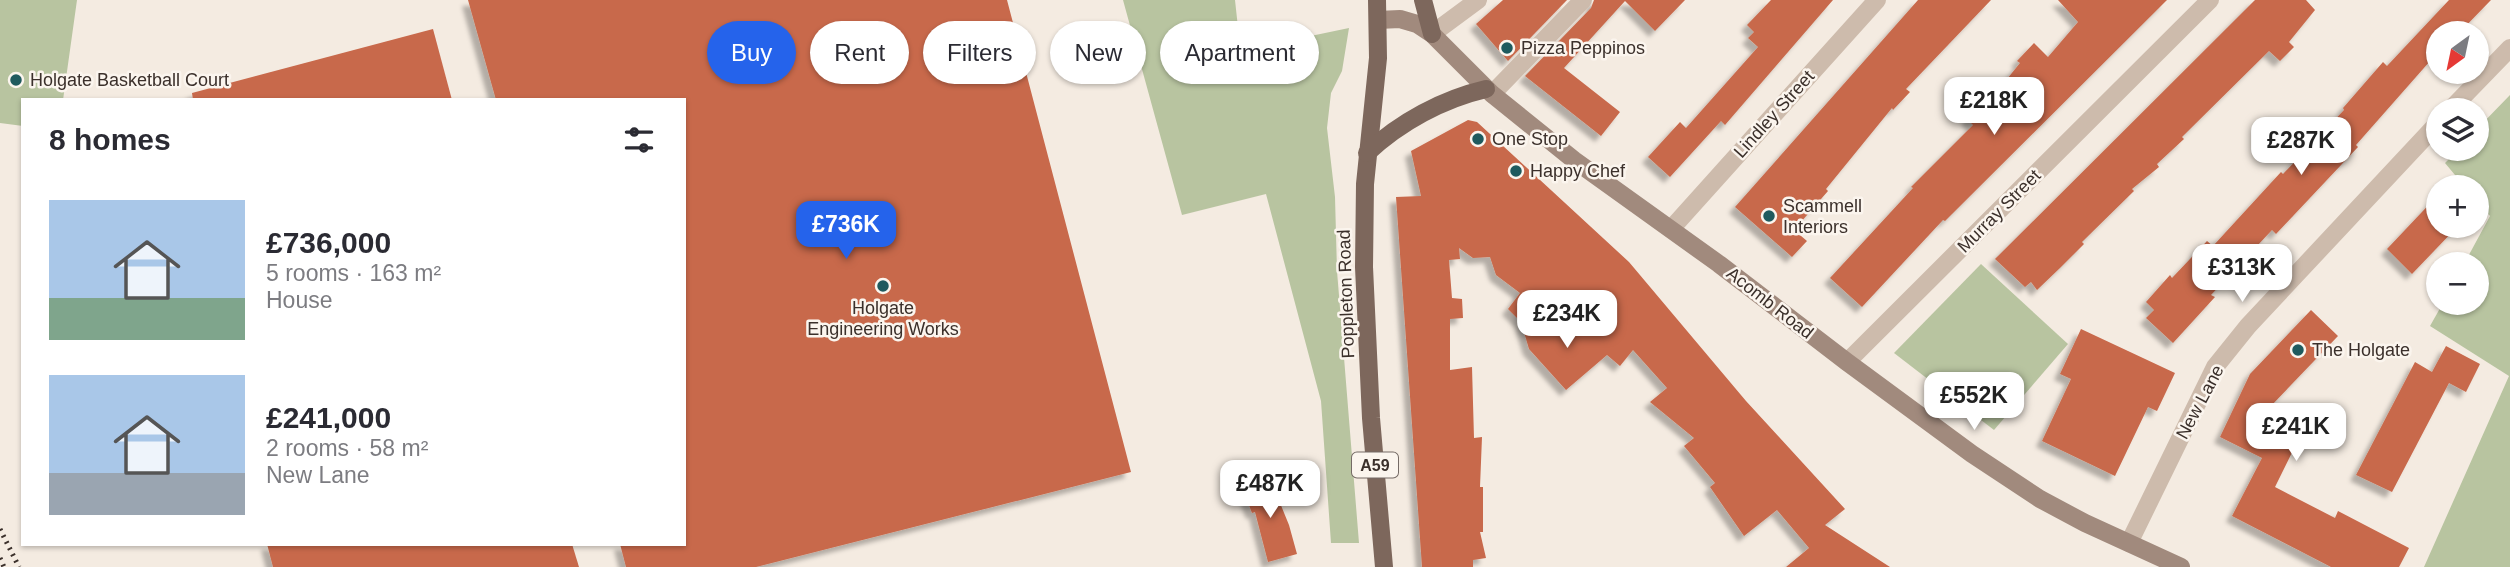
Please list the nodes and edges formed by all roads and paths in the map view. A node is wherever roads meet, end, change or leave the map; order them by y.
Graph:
1 (1377, 0) edge
2 (1423, 0) edge
3 (1478, 0) edge
4 (1583, 0) edge
5 (1878, 0) edge
6 (2210, 0) edge
7 (1378, 20) junction
8 (1432, 34) junction
9 (2510, 48) edge
10 (1489, 91) junction
11 (2462, 98) edge
12 (2426, 136) edge
13 (1367, 153) junction
14 (1671, 229) junction
15 (1847, 362) junction
16 (2129, 543) junction
17 (1384, 567) edge
18 (2181, 567) edge

1 - 7 main road, A59
2 - 8 main road
3 - 8 street
4 - 10 street
5 - 14 street, Lindley Street
6 - 15 street, Murray Street
7 - 8 main road, Acomb Road
7 - 13 main road, Poppleton Road / A59
8 - 10 main road, Acomb Road
9 - 11 street
10 - 13 main road
10 - 14 main road, Acomb Road
12 - 16 street, New Lane
13 - 17 main road, Poppleton Road / A59
14 - 15 main road, Acomb Road
15 - 16 main road, Acomb Road
16 - 18 main road, Acomb Road

